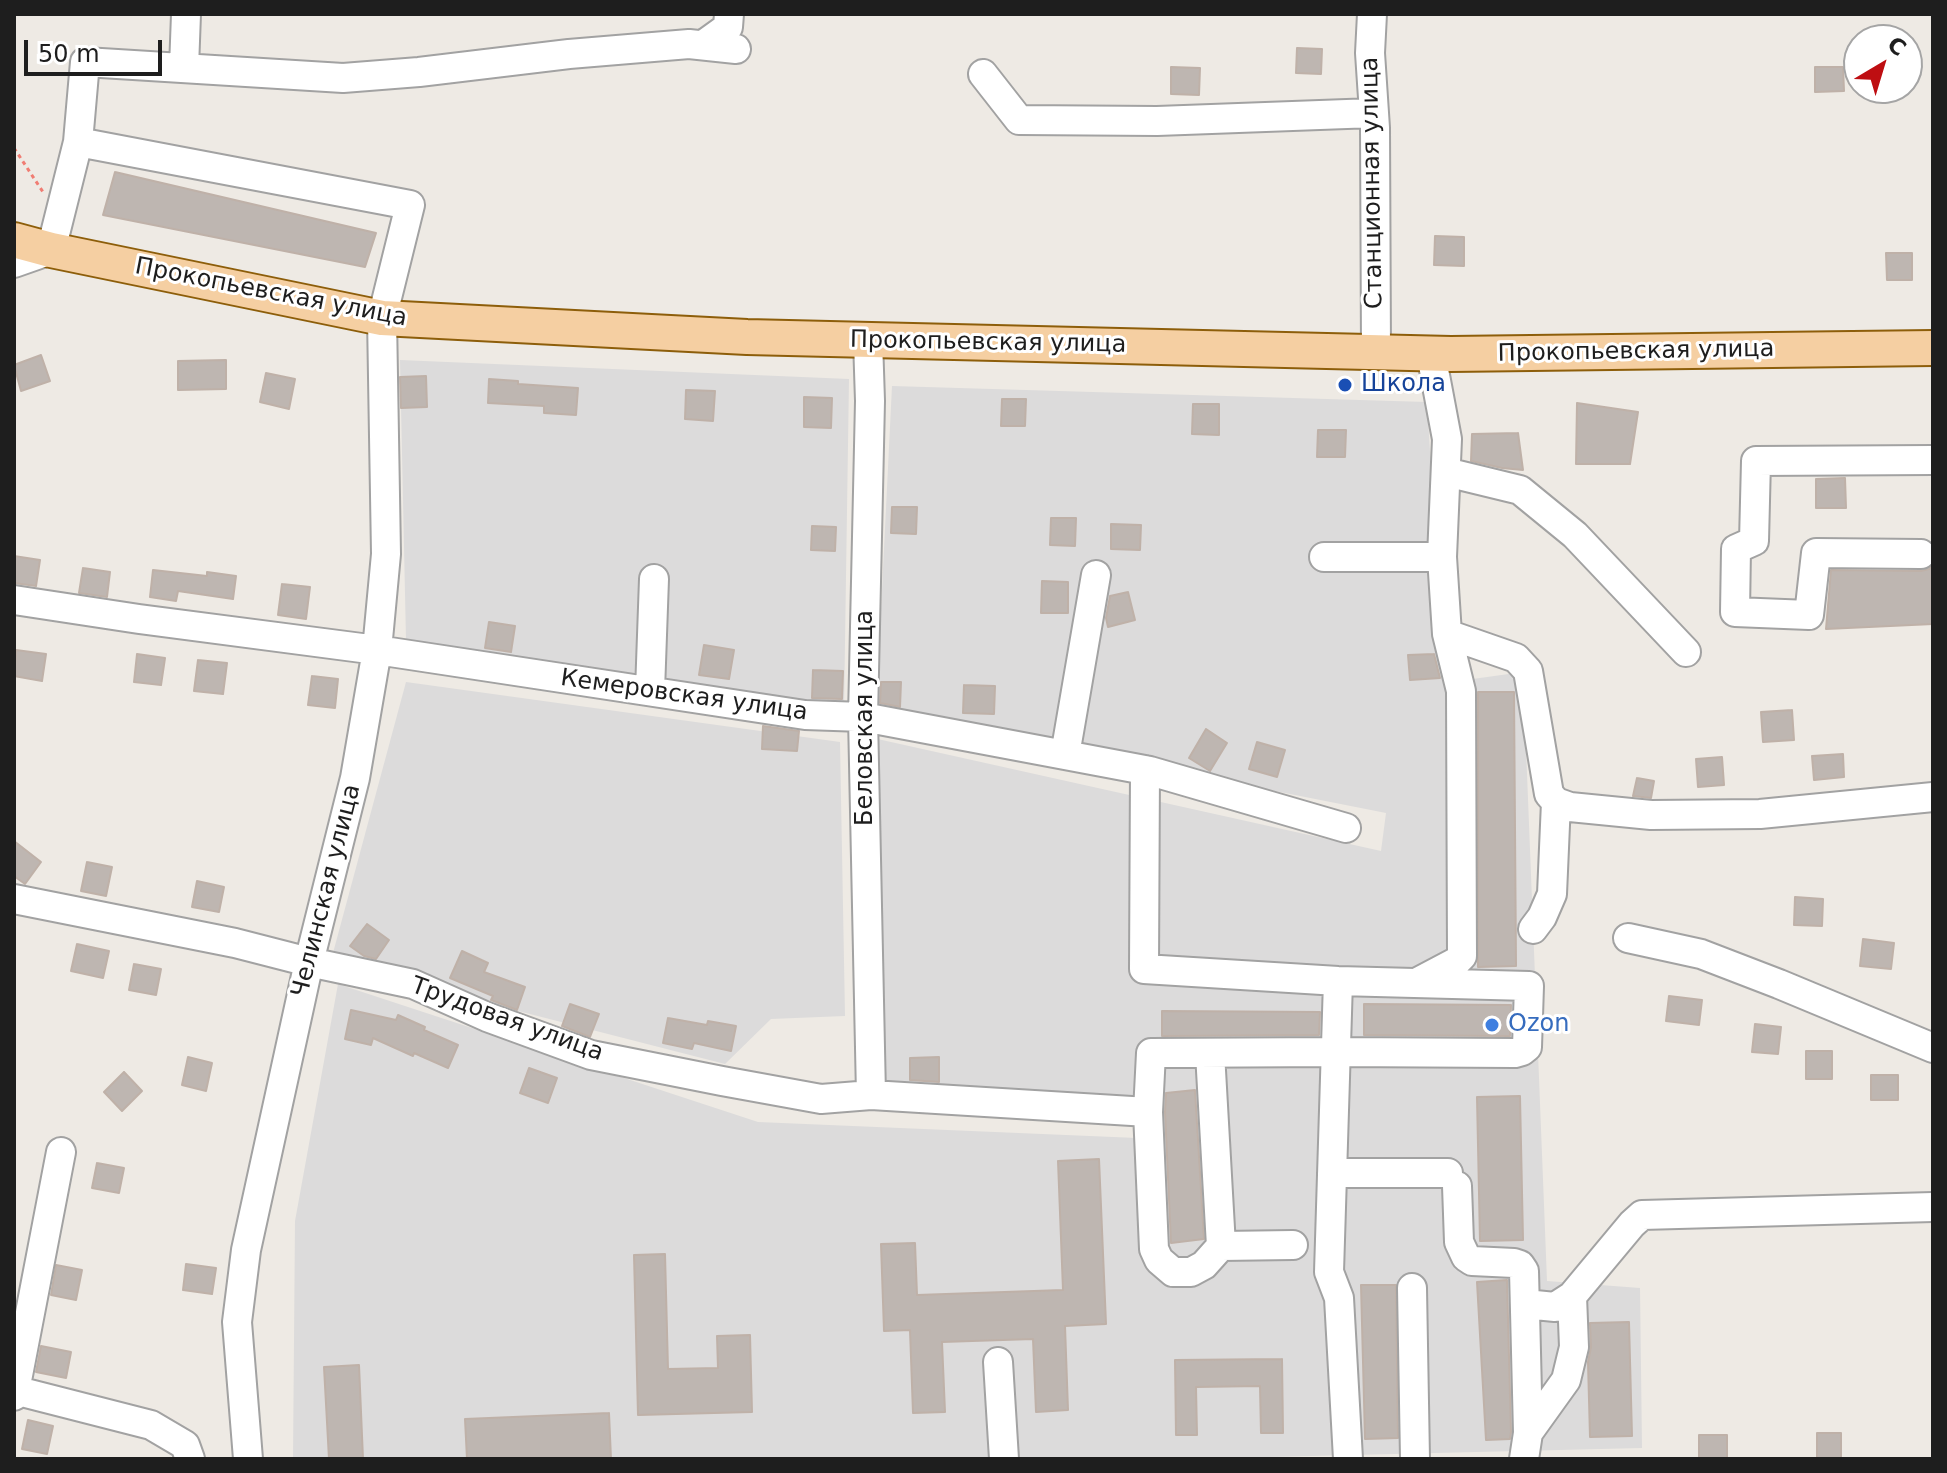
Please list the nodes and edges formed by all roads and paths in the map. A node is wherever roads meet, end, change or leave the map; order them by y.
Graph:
1 (186, 14) edge
2 (729, 14) edge
3 (1372, 14) edge
4 (703, 45) junction
5 (736, 49) dead end
6 (184, 68) junction
7 (983, 74) dead end
8 (1374, 113) junction
9 (78, 142) junction
10 (14, 148) edge
11 (59, 217) junction
12 (14, 240) edge
13 (51, 250) junction
14 (14, 263) edge
15 (382, 318) junction
16 (868, 340) junction
17 (1933, 348) edge
18 (1376, 352) junction
19 (1431, 354) junction
20 (1933, 460) edge
21 (1446, 472) junction
22 (1921, 554) dead end
23 (1324, 557) dead end
24 (1442, 557) junction
25 (1096, 575) dead end
26 (654, 579) dead end
27 (14, 600) edge
28 (1447, 634) junction
29 (377, 650) junction
30 (1686, 652) dead end
31 (650, 691) junction
32 (863, 717) junction
33 (1065, 755) junction
34 (1145, 770) junction
35 (1933, 797) edge
36 (1556, 802) junction
37 (1346, 828) dead end
38 (14, 899) edge
39 (1533, 929) dead end
40 (1628, 938) dead end
41 (309, 962) junction
42 (1338, 981) junction
43 (1415, 984) junction
44 (1933, 1048) edge
45 (1336, 1052) junction
46 (1210, 1053) junction
47 (871, 1095) junction
48 (1148, 1112) junction
49 (61, 1152) dead end
50 (1332, 1173) junction
51 (1933, 1207) edge
52 (1293, 1245) dead end
53 (1221, 1246) junction
54 (1412, 1288) dead end
55 (1572, 1296) junction
56 (1525, 1304) junction
57 (998, 1362) dead end
58 (14, 1392) edge
59 (1526, 1446) edge
60 (190, 1459) edge
61 (248, 1459) edge
62 (1004, 1459) edge
63 (1348, 1459) edge
64 (1415, 1459) edge

1 - 6 street
2 - 4 street
3 - 8 street, Станционная улица
4 - 5 street
4 - 6 street
6 - 9 street
7 - 8 street
8 - 18 street, Станционная улица
9 - 11 street
9 - 15 street, Челинская улица
10 - 11 path
11 - 13 street
12 - 13 main road, Прокопьевская улица
13 - 14 street
13 - 15 main road, Прокопьевская улица
15 - 16 main road, Прокопьевская улица
15 - 29 street, Челинская улица
16 - 18 main road, Прокопьевская улица
16 - 32 street, Беловская улица
17 - 19 main road, Прокопьевская улица
18 - 19 main road, Прокопьевская улица
19 - 21 street
20 - 22 street
21 - 24 street
21 - 30 street
23 - 24 street
24 - 28 street
25 - 33 street
26 - 31 street
27 - 29 street, Кемеровская улица
28 - 36 street
28 - 43 street
29 - 31 street, Кемеровская улица
29 - 41 street, Челинская улица
31 - 32 street, Кемеровская улица
32 - 33 street, Кемеровская улица
32 - 47 street, Беловская улица
33 - 34 street, Кемеровская улица
34 - 37 street, Кемеровская улица
34 - 42 street
35 - 36 street
36 - 39 street
38 - 41 street, Трудовая улица
40 - 44 street
41 - 47 street, Трудовая улица
41 - 61 street, Челинская улица
42 - 43 street
42 - 45 street
43 - 45 street
45 - 46 street
45 - 50 street
46 - 48 street
46 - 53 street
47 - 48 street, Трудовая улица
48 - 53 street
49 - 58 street
50 - 56 street
50 - 63 street
51 - 55 street
52 - 53 street
54 - 64 street
55 - 56 street
55 - 59 street
56 - 59 street
57 - 62 street
58 - 60 street

